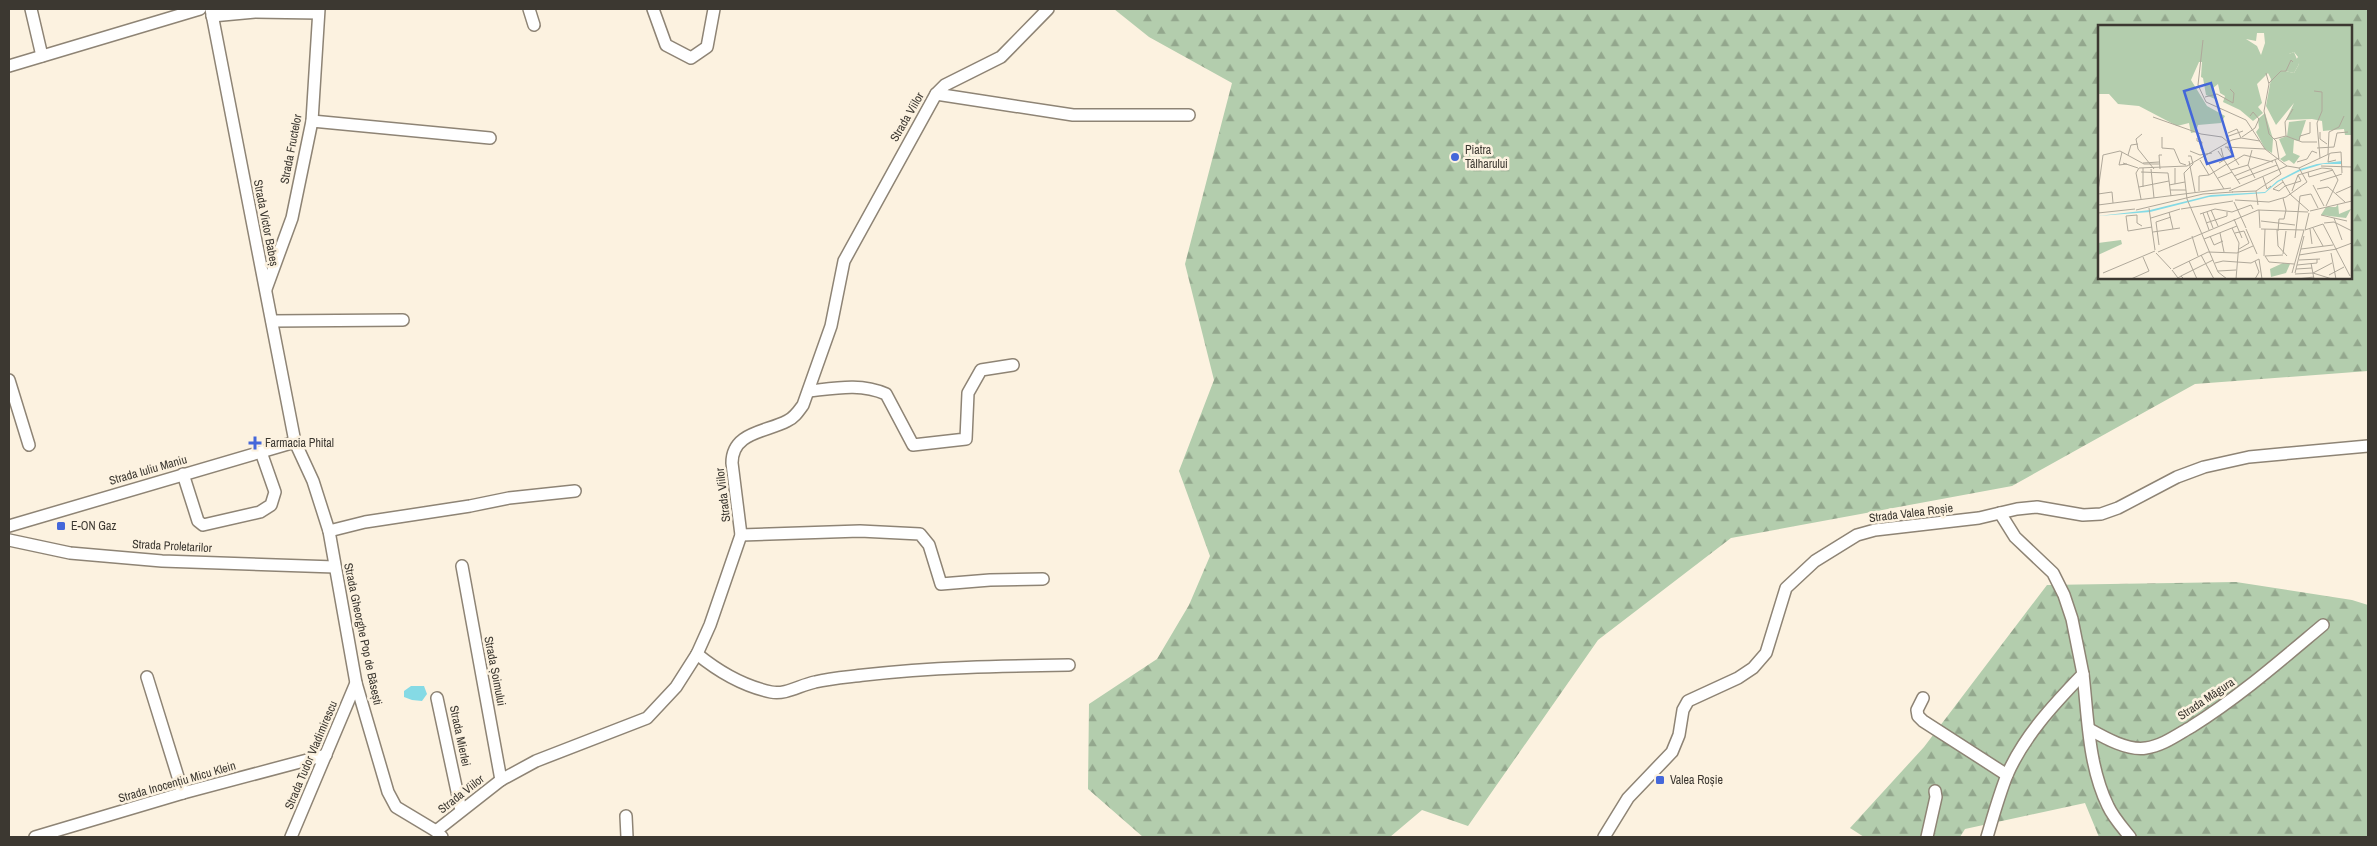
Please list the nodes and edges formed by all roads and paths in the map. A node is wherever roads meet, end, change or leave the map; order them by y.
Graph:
1 (31, 9) edge
2 (200, 9) edge
3 (529, 9) edge
4 (653, 9) edge
5 (714, 9) edge
6 (1048, 9) edge
7 (318, 11) edge
8 (212, 12) edge
9 (534, 26) dead end
10 (42, 56) junction
11 (9, 66) edge
12 (936, 94) junction
13 (1189, 116) dead end
14 (312, 121) junction
15 (490, 138) dead end
16 (265, 290) junction
17 (403, 320) dead end
18 (272, 321) junction
19 (1013, 366) dead end
20 (9, 380) edge
21 (809, 391) junction
22 (295, 442) junction
23 (29, 445) dead end
24 (2368, 446) edge
25 (260, 452) junction
26 (183, 474) junction
27 (575, 491) dead end
28 (2000, 513) junction
29 (9, 526) edge
30 (329, 531) junction
31 (741, 535) junction
32 (9, 540) edge
33 (462, 566) dead end
34 (335, 567) junction
35 (1043, 579) dead end
36 (2323, 625) dead end
37 (697, 654) junction
38 (1069, 665) dead end
39 (2083, 674) junction
40 (147, 677) dead end
41 (356, 683) junction
42 (437, 698) dead end
43 (1923, 698) dead end
44 (2089, 729) junction
45 (326, 755) junction
46 (2007, 775) junction
47 (501, 780) junction
48 (1935, 791) dead end
49 (183, 793) junction
50 (461, 810) junction
51 (626, 816) dead end
52 (439, 834) edge
53 (36, 837) edge
54 (291, 837) edge
55 (627, 837) edge
56 (1604, 837) edge
57 (1927, 837) edge
58 (1987, 837) edge
59 (2130, 837) edge

1 - 10 street
2 - 10 street
3 - 9 street
4 - 5 street
6 - 12 street, Strada Viilor
7 - 8 street
7 - 14 street, Strada Fructelor
8 - 16 street, Strada Victor Babeș
10 - 11 street
12 - 13 street
12 - 21 street, Strada Viilor
14 - 15 street
14 - 16 street, Strada Fructelor
16 - 18 street, Strada Victor Babeș
17 - 18 street
18 - 22 street, Strada Victor Babeș
19 - 21 street
20 - 23 street
21 - 31 street, Strada Viilor
22 - 25 street, Strada Iuliu Maniu
22 - 30 street, Strada Gheorghe Pop de Băsești
24 - 28 street, Strada Valea Roșie
25 - 26 street, Strada Iuliu Maniu
25 - 26 street
26 - 29 street, Strada Iuliu Maniu
27 - 30 street
28 - 39 street
28 - 56 street, Strada Valea Roșie
30 - 34 street, Strada Gheorghe Pop de Băsești
31 - 35 street
31 - 37 street, Strada Viilor
32 - 34 street, Strada Proletarilor
33 - 47 street, Strada Șoimului
34 - 41 street, Strada Gheorghe Pop de Băsești
36 - 44 street, Strada Măgura
37 - 38 street
37 - 47 street, Strada Viilor
39 - 44 street
39 - 46 street
40 - 49 street
41 - 45 street, Strada Tudor Vladimirescu
41 - 52 street, Strada Gheorghe Pop de Băsești
42 - 50 street, Strada Mierlei
43 - 46 street
44 - 59 street
45 - 49 street, Strada Inocențiu Micu Klein
45 - 54 street, Strada Tudor Vladimirescu
46 - 58 street
47 - 50 street, Strada Viilor
48 - 57 street
49 - 53 street, Strada Inocențiu Micu Klein
50 - 52 street, Strada Viilor
51 - 55 street

